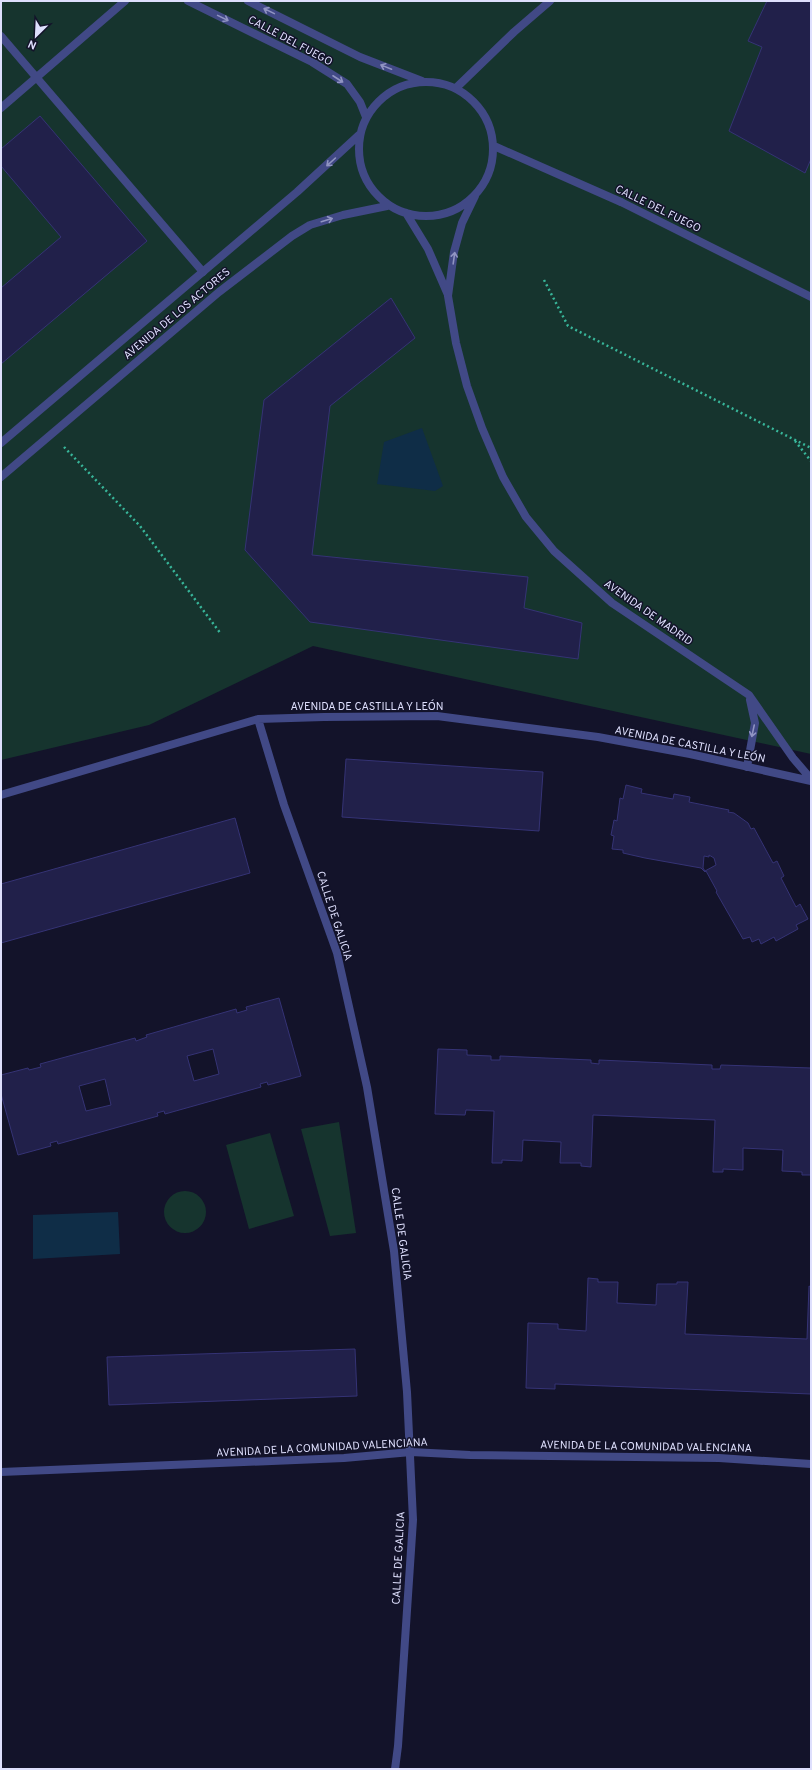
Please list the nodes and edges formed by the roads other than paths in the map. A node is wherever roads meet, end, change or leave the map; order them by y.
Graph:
1 (125, 1) edge
2 (188, 1) edge
3 (248, 1) edge
4 (550, 1) edge
5 (1, 36) edge
6 (37, 78) junction
7 (422, 81) junction
8 (456, 88) junction
9 (1, 108) edge
10 (366, 117) junction
11 (359, 135) junction
12 (494, 146) junction
13 (475, 196) junction
14 (387, 206) junction
15 (406, 213) junction
16 (203, 272) junction
17 (448, 296) junction
18 (811, 297) edge
19 (1, 443) edge
20 (1, 477) edge
21 (749, 696) junction
22 (258, 719) junction
23 (747, 767) junction
24 (811, 780) edge
25 (1, 795) edge
26 (411, 1452) junction
27 (811, 1464) edge
28 (1, 1472) edge
29 (395, 1769) edge

1 - 6 street
2 -> 10 street, CALLE DEL FUEGO
7 -> 3 street, CALLE DEL FUEGO
4 - 8 street
5 - 6 street
6 - 9 street
6 - 16 street
7 - 8 street
7 - 10 street
8 - 12 street
10 - 11 street
11 - 14 street
11 -> 16 street, AVENIDA DE LOS ACTORES
12 - 13 street
12 - 18 street, CALLE DEL FUEGO
13 - 15 street
17 -> 13 street, AVENIDA DE MADRID
14 - 15 street
20 -> 14 street, AVENIDA DE LOS ACTORES
15 - 17 street, AVENIDA DE MADRID
16 - 19 street, AVENIDA DE LOS ACTORES
17 - 21 street, AVENIDA DE MADRID
21 -> 23 street
21 - 24 street, AVENIDA DE MADRID
22 - 23 street, AVENIDA DE CASTILLA Y LEÓN
22 - 25 street, AVENIDA DE CASTILLA Y LEÓN
22 - 26 street, CALLE DE GALICIA
23 - 24 street, AVENIDA DE CASTILLA Y LEÓN
26 - 27 street, AVENIDA DE LA COMUNIDAD VALENCIANA
26 - 28 street, AVENIDA DE LA COMUNIDAD VALENCIANA
26 - 29 street, CALLE DE GALICIA

